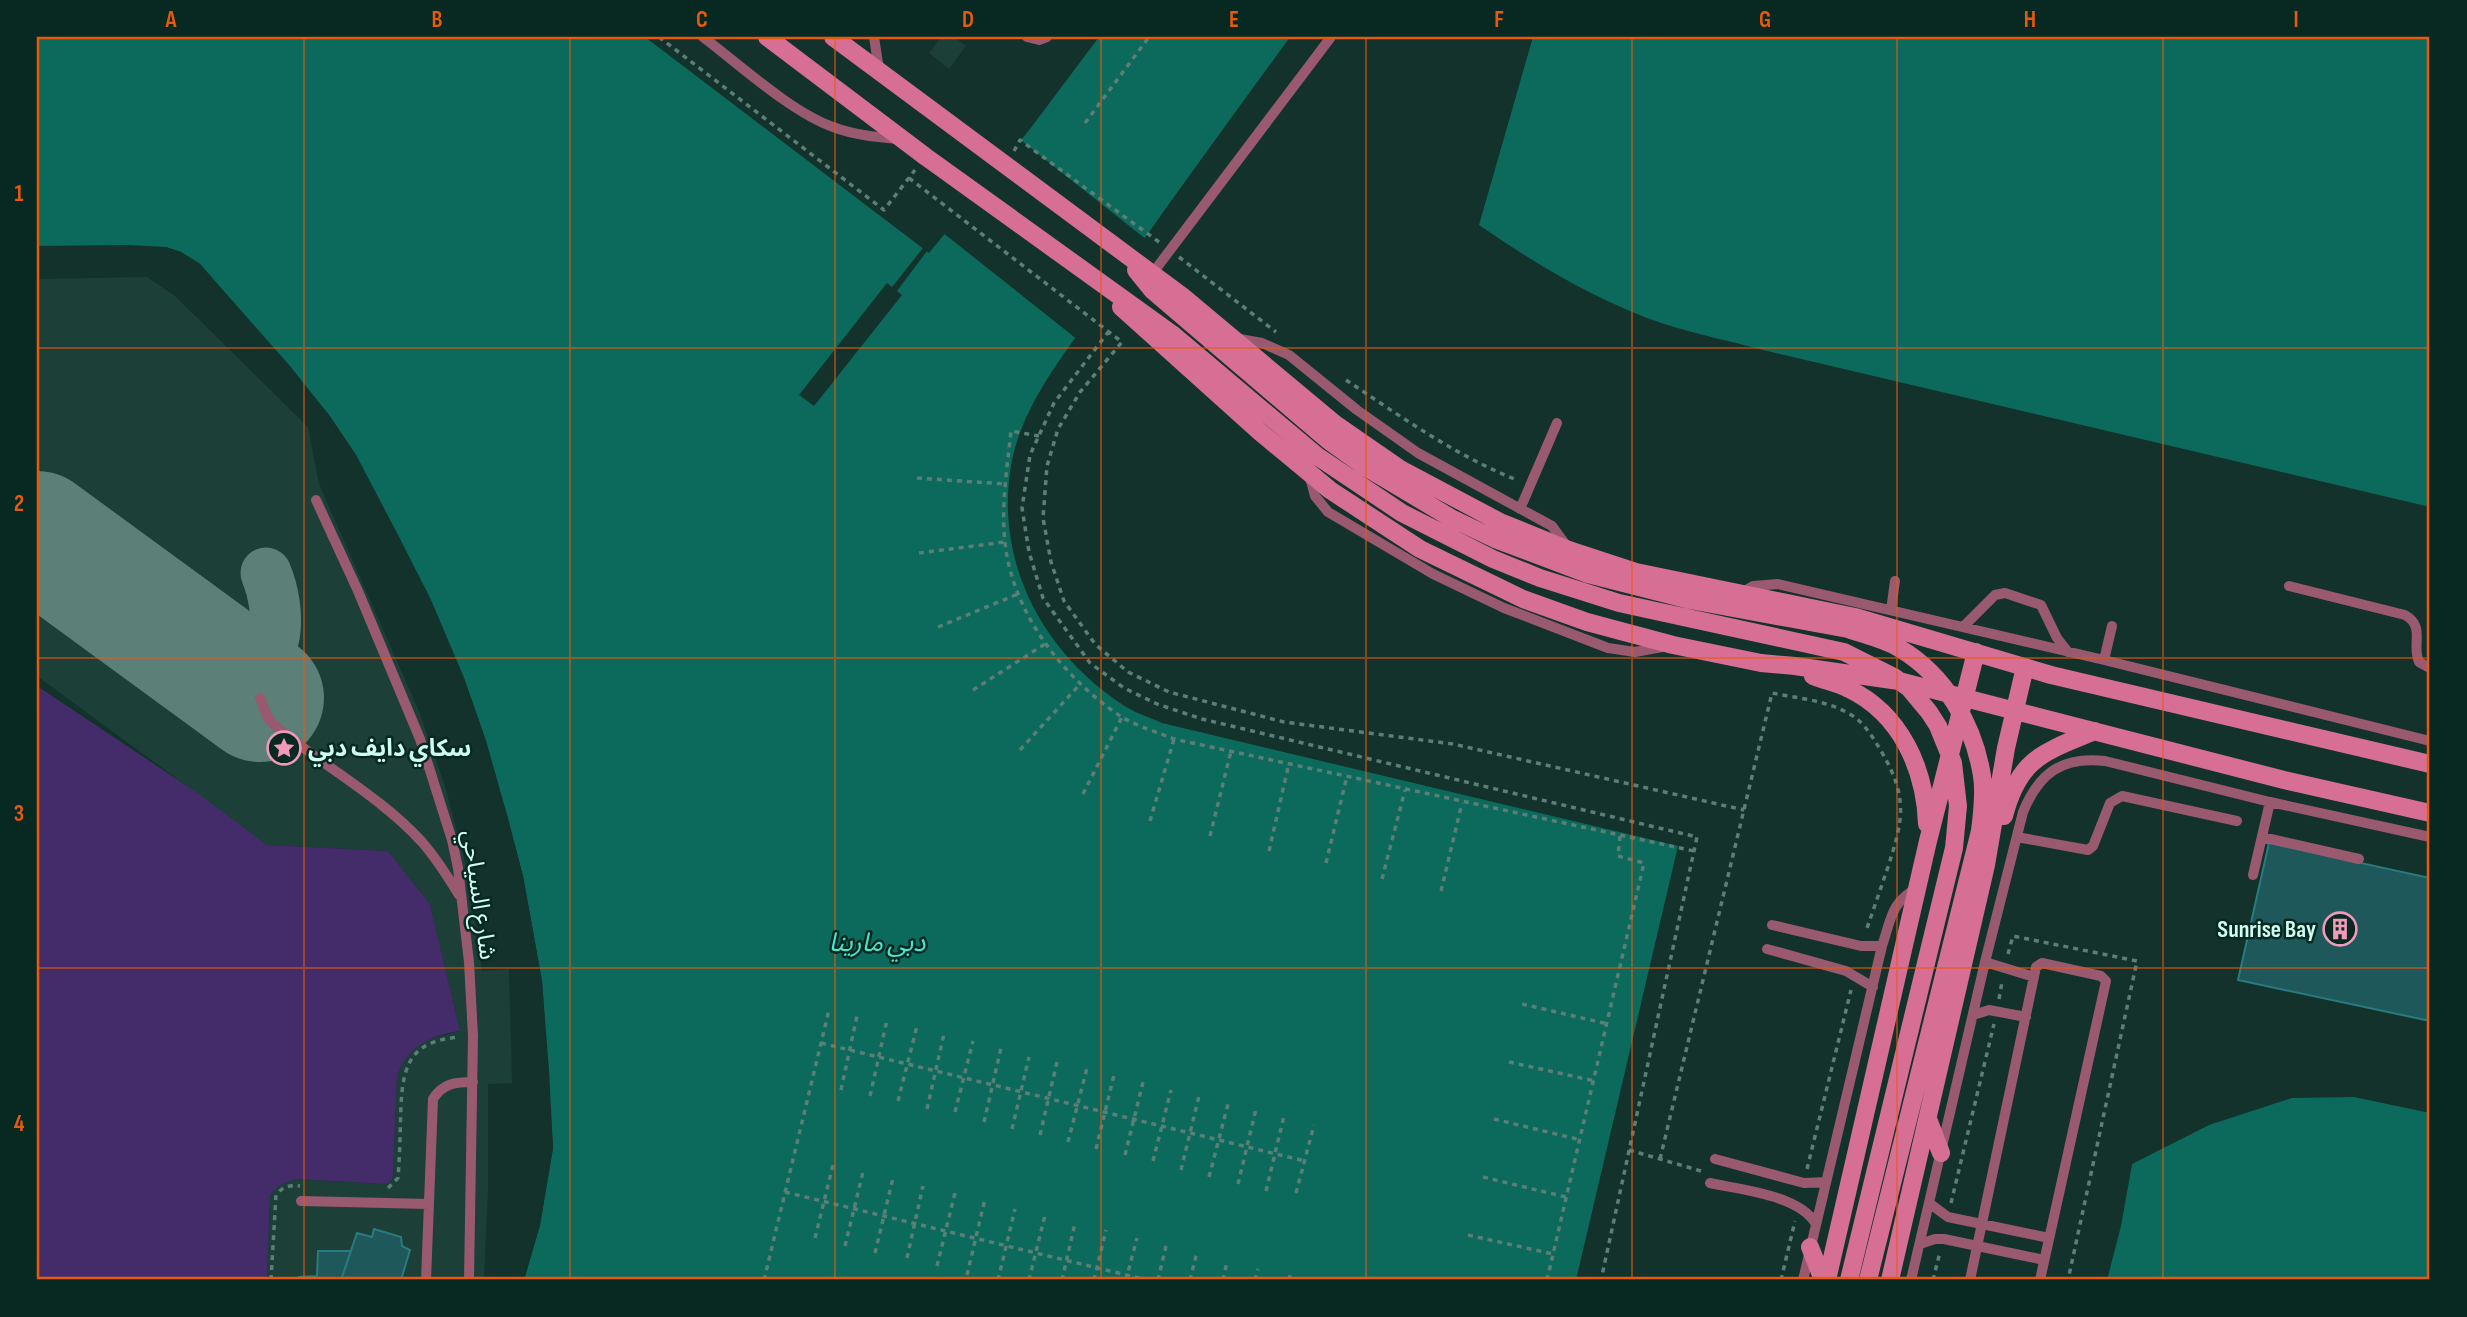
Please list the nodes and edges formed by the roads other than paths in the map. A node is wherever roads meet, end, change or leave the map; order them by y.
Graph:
1 (703, 37) edge
2 (767, 37) edge
3 (833, 37) edge
4 (874, 37) edge
5 (1027, 37) edge
6 (1047, 37) edge
7 (1331, 37) edge
8 (879, 70) junction
9 (903, 139) junction
10 (1132, 260) junction
11 (1152, 274) junction
12 (1112, 292) junction
13 (1234, 338) junction
14 (1557, 423) dead end
15 (316, 500) dead end
16 (1520, 509) junction
17 (1569, 550) junction
18 (1895, 581) dead end
19 (2289, 586) dead end
20 (1739, 595) junction
21 (1891, 610) junction
22 (2112, 626) dead end
23 (1963, 627) junction
24 (1976, 652) junction
25 (2068, 652) junction
26 (2104, 660) junction
27 (1795, 666) junction
28 (2025, 667) junction
29 (2430, 668) edge
30 (260, 698) dead end
31 (1964, 698) junction
32 (2014, 711) junction
33 (2095, 731) junction
34 (2430, 741) edge
35 (2430, 764) edge
36 (2270, 802) junction
37 (2430, 813) edge
38 (2237, 821) dead end
39 (2262, 836) junction
40 (2017, 837) junction
41 (2430, 837) edge
42 (1928, 841) junction
43 (2359, 859) dead end
44 (1986, 865) junction
45 (2253, 875) dead end
46 (1918, 888) junction
47 (460, 898) junction
48 (1772, 925) dead end
49 (1882, 946) junction
50 (1766, 949) dead end
51 (1985, 962) junction
52 (2034, 977) junction
53 (1872, 987) junction
54 (1973, 1015) junction
55 (2026, 1017) junction
56 (473, 1082) junction
57 (1928, 1119) junction
58 (1941, 1153) junction
59 (1716, 1159) dead end
60 (1711, 1178) road end
61 (1826, 1182) junction
62 (301, 1201) dead end
63 (1929, 1203) junction
64 (429, 1204) junction
65 (1816, 1224) junction
66 (1982, 1224) junction
67 (2049, 1238) junction
68 (1920, 1244) junction
69 (1978, 1246) junction
70 (1810, 1247) junction
71 (2045, 1260) junction
72 (426, 1280) edge
73 (469, 1280) edge
74 (1803, 1280) edge
75 (1825, 1280) edge
76 (1849, 1280) edge
77 (1868, 1280) edge
78 (1890, 1280) edge
79 (1911, 1280) edge
80 (1970, 1280) edge
81 (2040, 1280) edge

1 - 9 lane
2 - 9 street
3 - 8 street
4 - 8 lane
5 - 6 lane
7 - 11 lane
8 - 10 street
9 - 12 street
10 - 11 street
10 - 77 street
11 - 13 street
12 - 27 street
12 - 76 street
13 - 16 lane
13 - 17 street
14 - 16 lane
15 - 47 lane, شارع السياحي
16 - 17 lane
17 - 20 street
18 - 21 lane
19 - 29 lane
20 - 21 lane
20 - 24 street
21 - 23 lane
22 - 26 lane
23 - 25 lane
23 - 25 lane
24 - 28 street
24 - 31 street
25 - 26 lane
26 - 34 lane
27 - 31 street
27 - 42 street
28 - 32 street
28 - 35 street
30 - 47 lane
31 - 32 street
31 - 42 street
32 - 33 street
32 - 44 street
33 - 37 street
33 - 44 street
36 - 39 lane
36 - 40 lane
36 - 41 lane
38 - 40 lane
39 - 43 lane
39 - 45 lane
40 - 51 lane
42 - 46 street
44 - 57 street
46 - 49 lane
46 - 75 street
47 - 56 lane, شارع السياحي
48 - 49 lane
49 - 53 lane
50 - 53 lane
51 - 52 lane
51 - 54 lane
52 - 55 lane
52 - 67 lane
53 - 61 lane
54 - 55 lane
54 - 58 lane
55 - 66 lane
56 - 64 lane
56 - 73 lane, شارع السياحي
57 - 58 street
57 - 78 street
58 - 63 lane
59 - 61 lane
60 - 65 lane
61 - 65 lane
62 - 64 lane
63 - 66 lane
63 - 68 lane
64 - 72 lane
65 - 70 lane
66 - 67 lane
66 - 69 lane
67 - 71 lane
68 - 69 lane
68 - 79 lane
69 - 71 lane
69 - 80 lane
70 - 74 lane
70 - 75 street
71 - 81 lane

